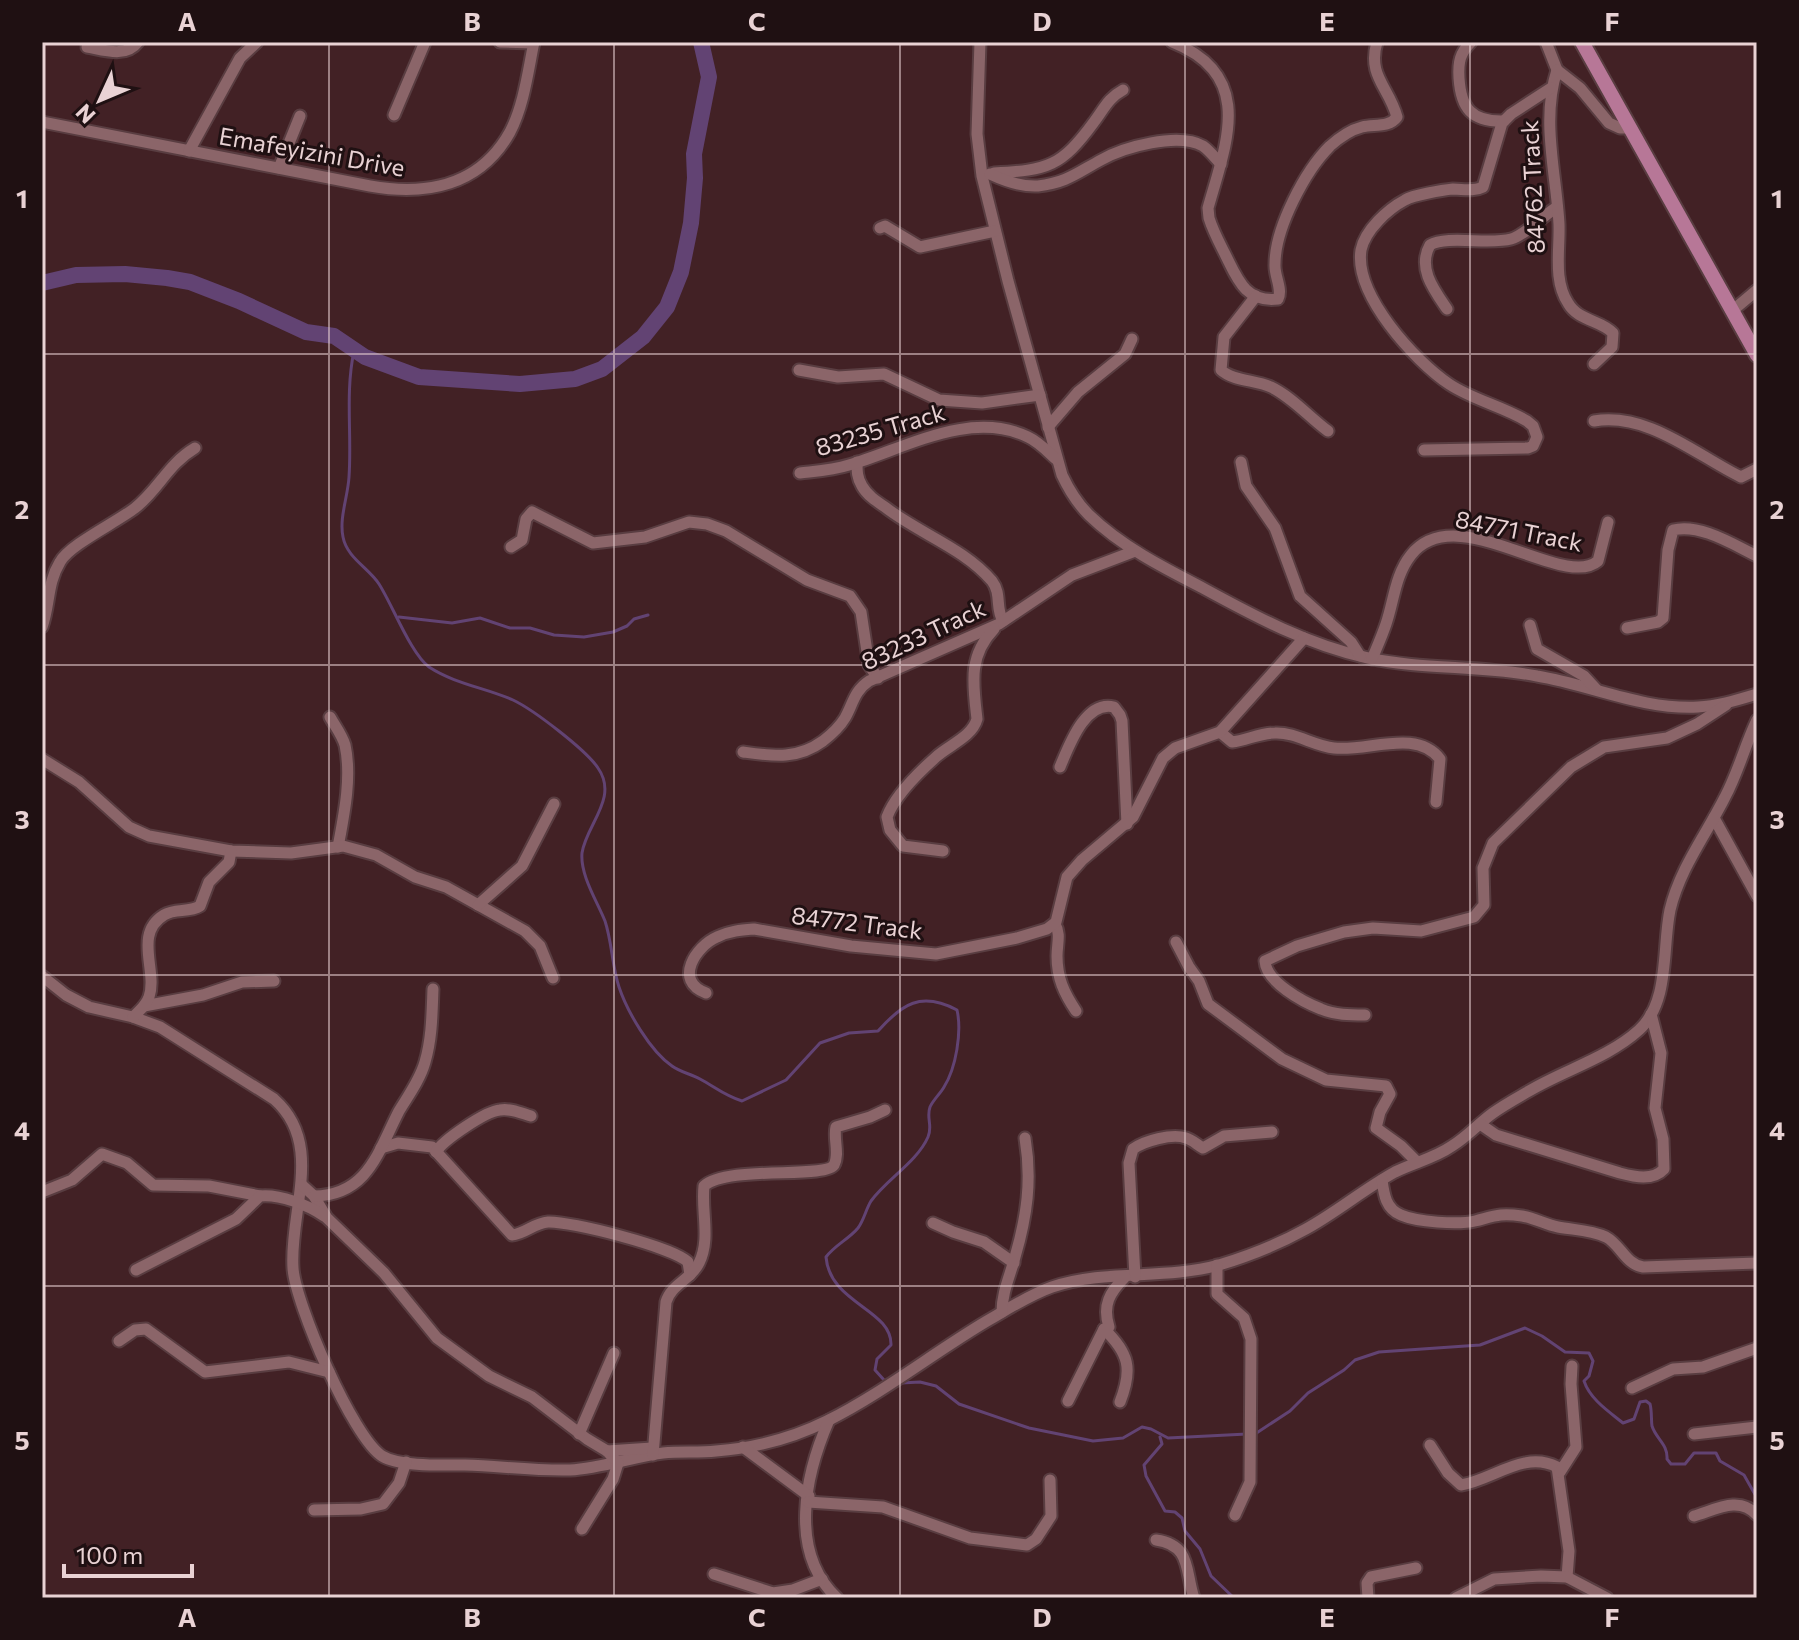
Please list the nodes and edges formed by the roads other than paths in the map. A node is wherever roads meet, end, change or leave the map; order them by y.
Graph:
1 (138, 42) edge
2 (257, 42) edge
3 (425, 42) edge
4 (500, 42) edge
5 (1172, 42) edge
6 (1377, 42) edge
7 (1471, 42) edge
8 (1546, 42) edge
9 (1582, 42) edge
10 (534, 43) edge
11 (981, 43) edge
12 (87, 47) dead end
13 (1557, 70) junction
14 (1551, 88) junction
15 (1123, 90) dead end
16 (394, 115) dead end
17 (300, 116) dead end
18 (1504, 121) junction
19 (42, 122) edge
20 (1630, 128) junction
21 (189, 151) junction
22 (1221, 164) junction
23 (279, 168) junction
24 (986, 175) junction
25 (1557, 207) junction
26 (880, 228) dead end
27 (995, 231) junction
28 (1757, 290) edge
29 (1256, 296) junction
30 (1447, 309) dead end
31 (1732, 311) junction
32 (1132, 339) dead end
33 (1757, 355) edge
34 (1594, 364) dead end
35 (799, 370) dead end
36 (1040, 395) junction
37 (1594, 421) dead end
38 (1048, 427) junction
39 (1328, 431) dead end
40 (195, 448) dead end
41 (1424, 450) dead end
42 (1058, 460) junction
43 (857, 462) junction
44 (1241, 462) dead end
45 (1753, 472) edge
46 (800, 473) dead end
47 (1608, 522) dead end
48 (511, 547) dead end
49 (1135, 551) junction
50 (1757, 556) edge
51 (1001, 623) junction
52 (1530, 625) dead end
53 (42, 627) edge
54 (1627, 628) dead end
55 (1304, 638) junction
56 (1366, 657) junction
57 (878, 678) junction
58 (1596, 690) junction
59 (1757, 694) edge
60 (1730, 702) junction
61 (330, 717) dead end
62 (1757, 720) edge
63 (1220, 732) junction
64 (743, 752) dead end
65 (42, 759) edge
66 (1060, 767) dead end
67 (1436, 802) dead end
68 (554, 804) dead end
69 (1714, 818) junction
70 (1127, 824) junction
71 (338, 847) junction
72 (231, 851) junction
73 (943, 851) dead end
74 (1757, 896) edge
75 (478, 905) junction
76 (1055, 924) junction
77 (1176, 942) dead end
78 (42, 976) edge
79 (553, 978) dead end
80 (274, 981) dead end
81 (433, 989) dead end
82 (706, 993) dead end
83 (144, 1006) junction
84 (1076, 1011) dead end
85 (1651, 1014) junction
86 (1365, 1015) dead end
87 (133, 1017) junction
88 (885, 1110) dead end
89 (531, 1116) dead end
90 (1480, 1124) junction
91 (1272, 1132) dead end
92 (1025, 1138) dead end
93 (381, 1148) junction
94 (436, 1152) junction
95 (1417, 1162) junction
96 (1382, 1180) junction
97 (302, 1185) junction
98 (42, 1192) edge
99 (260, 1196) junction
100 (314, 1196) junction
101 (299, 1204) junction
102 (327, 1218) junction
103 (933, 1223) dead end
104 (1014, 1263) junction
105 (1757, 1263) edge
106 (1217, 1265) junction
107 (136, 1270) dead end
108 (690, 1275) junction
109 (1130, 1277) junction
110 (1002, 1312) junction
111 (1104, 1329) junction
112 (119, 1341) dead end
113 (1757, 1348) edge
114 (614, 1353) dead end
115 (1572, 1366) dead end
116 (329, 1372) junction
117 (1632, 1388) dead end
118 (1068, 1401) dead end
119 (1120, 1402) dead end
120 (829, 1420) junction
121 (1757, 1427) edge
122 (579, 1434) junction
123 (1694, 1434) dead end
124 (1430, 1445) dead end
125 (743, 1447) junction
126 (607, 1451) junction
127 (652, 1452) junction
128 (406, 1462) junction
129 (618, 1463) junction
130 (1560, 1472) junction
131 (1050, 1480) dead end
132 (808, 1499) junction
133 (314, 1510) dead end
134 (1235, 1515) dead end
135 (1757, 1515) edge
136 (1694, 1516) dead end
137 (582, 1529) dead end
138 (1156, 1540) dead end
139 (1416, 1568) dead end
140 (714, 1574) dead end
141 (1567, 1577) junction
142 (822, 1579) junction
143 (837, 1598) edge
144 (1194, 1598) edge
145 (1368, 1598) edge
146 (1456, 1598) edge
147 (1607, 1598) edge

1 - 12 street
2 - 21 street
3 - 16 street
4 - 10 street
5 - 22 street
6 - 29 street
7 - 18 street
8 - 13 street
9 - 20 main road
10 - 23 street, Emafeyizini Drive
11 - 24 street
13 - 14 street, 84762 Track
13 - 20 street
14 - 18 street
14 - 25 street, 84762 Track
15 - 24 street
17 - 23 street
18 - 41 street
19 - 21 street, Emafeyizini Drive
20 - 31 main road
21 - 23 street, Emafeyizini Drive
22 - 24 street
22 - 29 street
24 - 27 street
25 - 30 street
25 - 34 street, 84762 Track
26 - 27 street
27 - 36 street
28 - 31 street
29 - 39 street
31 - 33 main road
32 - 38 street
35 - 36 street
36 - 38 street
37 - 45 street
38 - 42 street
40 - 53 street
42 - 43 street, 83235 Track
42 - 49 street
43 - 46 street, 83235 Track
43 - 51 street
44 - 56 street
47 - 56 street, 84771 Track
48 - 57 street
49 - 51 street, 83233 Track
49 - 55 street
50 - 54 street
51 - 57 street, 83233 Track
51 - 73 street
52 - 58 street
55 - 56 street
55 - 63 street
56 - 58 street
57 - 64 street, 83233 Track
58 - 60 street
59 - 60 street
60 - 86 street
61 - 71 street
62 - 69 street
63 - 67 street
63 - 70 street
65 - 72 street
66 - 70 street
68 - 75 street
69 - 74 street
69 - 85 street
70 - 76 street
71 - 72 street
71 - 75 street
72 - 83 street
75 - 79 street
76 - 82 street, 84772 Track
76 - 84 street
77 - 95 street
78 - 87 street
80 - 83 street
81 - 93 street
83 - 87 street
85 - 90 street
85 - 90 street
87 - 97 street
88 - 108 street
89 - 94 street
90 - 95 street
91 - 109 street
92 - 104 street
93 - 94 street
93 - 100 street
94 - 108 street
95 - 96 street
96 - 105 street
96 - 106 street
97 - 100 street
97 - 101 street
98 - 99 street
99 - 101 street
99 - 107 street
100 - 102 street
101 - 102 street
101 - 116 street
102 - 122 street
103 - 104 street
104 - 110 street
106 - 109 street
106 - 134 street
108 - 127 street
109 - 110 street
109 - 111 street
110 - 120 street
111 - 118 street
111 - 119 street
112 - 116 street
113 - 117 street
114 - 122 street
115 - 130 street
116 - 128 street
120 - 125 street
120 - 132 street
121 - 123 street
122 - 126 street
124 - 130 street
125 - 127 street
125 - 132 street
126 - 127 street
126 - 129 street
127 - 129 street
128 - 129 street
128 - 133 street
129 - 137 street
130 - 141 street
131 - 132 street
132 - 142 street
135 - 136 street
138 - 144 street
139 - 145 street
140 - 142 street
141 - 146 street
141 - 147 street
142 - 143 street

